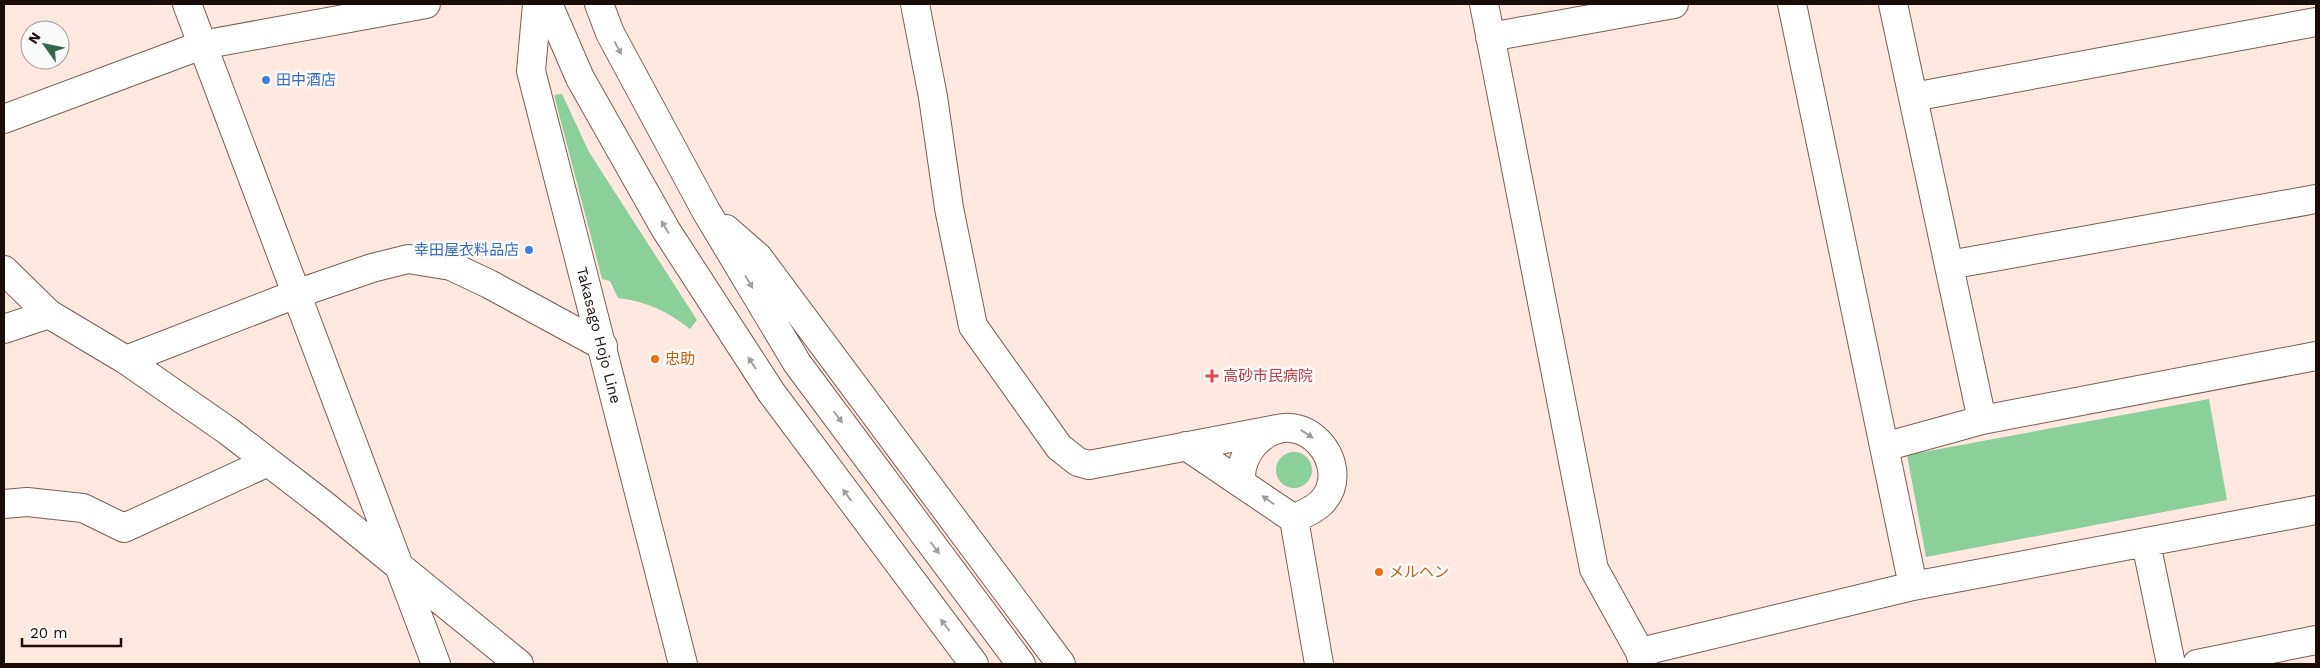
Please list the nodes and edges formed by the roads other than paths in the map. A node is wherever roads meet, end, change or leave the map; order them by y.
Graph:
1 (187, 4) edge
2 (426, 4) edge
3 (537, 4) edge
4 (548, 4) edge
5 (599, 4) edge
6 (915, 4) edge
7 (1484, 4) edge
8 (1674, 4) edge
9 (1792, 4) edge
10 (1893, 4) edge
11 (2316, 22) edge
12 (1490, 37) junction
13 (202, 45) junction
14 (1913, 97) junction
15 (4, 119) edge
16 (2316, 199) edge
17 (706, 211) junction
18 (1949, 265) junction
19 (4, 270) edge
20 (296, 294) junction
21 (49, 314) junction
22 (4, 329) edge
23 (603, 346) junction
24 (2316, 356) edge
25 (126, 360) junction
26 (1982, 420) junction
27 (1276, 429) junction
28 (1186, 446) junction
29 (1884, 447) junction
30 (268, 462) junction
31 (1242, 482) junction
32 (4, 504) edge
33 (2316, 510) edge
34 (1294, 519) junction
35 (2146, 543) junction
36 (397, 566) junction
37 (1913, 586) junction
38 (2316, 640) edge
39 (1642, 658) edge
40 (436, 664) edge
41 (519, 664) edge
42 (683, 664) edge
43 (974, 664) edge
44 (1022, 664) edge
45 (1061, 664) edge
46 (1320, 664) edge
47 (2171, 664) edge
48 (2196, 664) edge

1 - 13 street
2 - 13 street
3 - 23 street, Takasago Hojo Line
43 -> 4 street
5 -> 17 street
6 - 28 street
7 - 12 street
8 - 12 street
9 - 29 street
10 - 14 street
11 - 14 street
12 - 39 street
13 - 15 street
13 - 20 street
14 - 18 street
16 - 18 street
17 -> 44 street
17 - 45 street
18 - 26 street
19 - 21 street
20 - 23 street
20 - 25 street
20 - 36 street
21 - 22 street
21 - 25 street
23 - 42 street, Takasago Hojo Line
24 - 26 street
25 - 30 street
26 - 29 street
27 - 28 street
27 - 31 street
27 -> 34 street
28 - 31 street
29 - 37 street
30 - 32 street
30 - 36 street
34 -> 31 street
33 - 35 street
34 - 46 street
35 - 37 street
35 - 47 street
36 - 40 street
36 - 41 street
37 - 39 street
38 - 48 street

